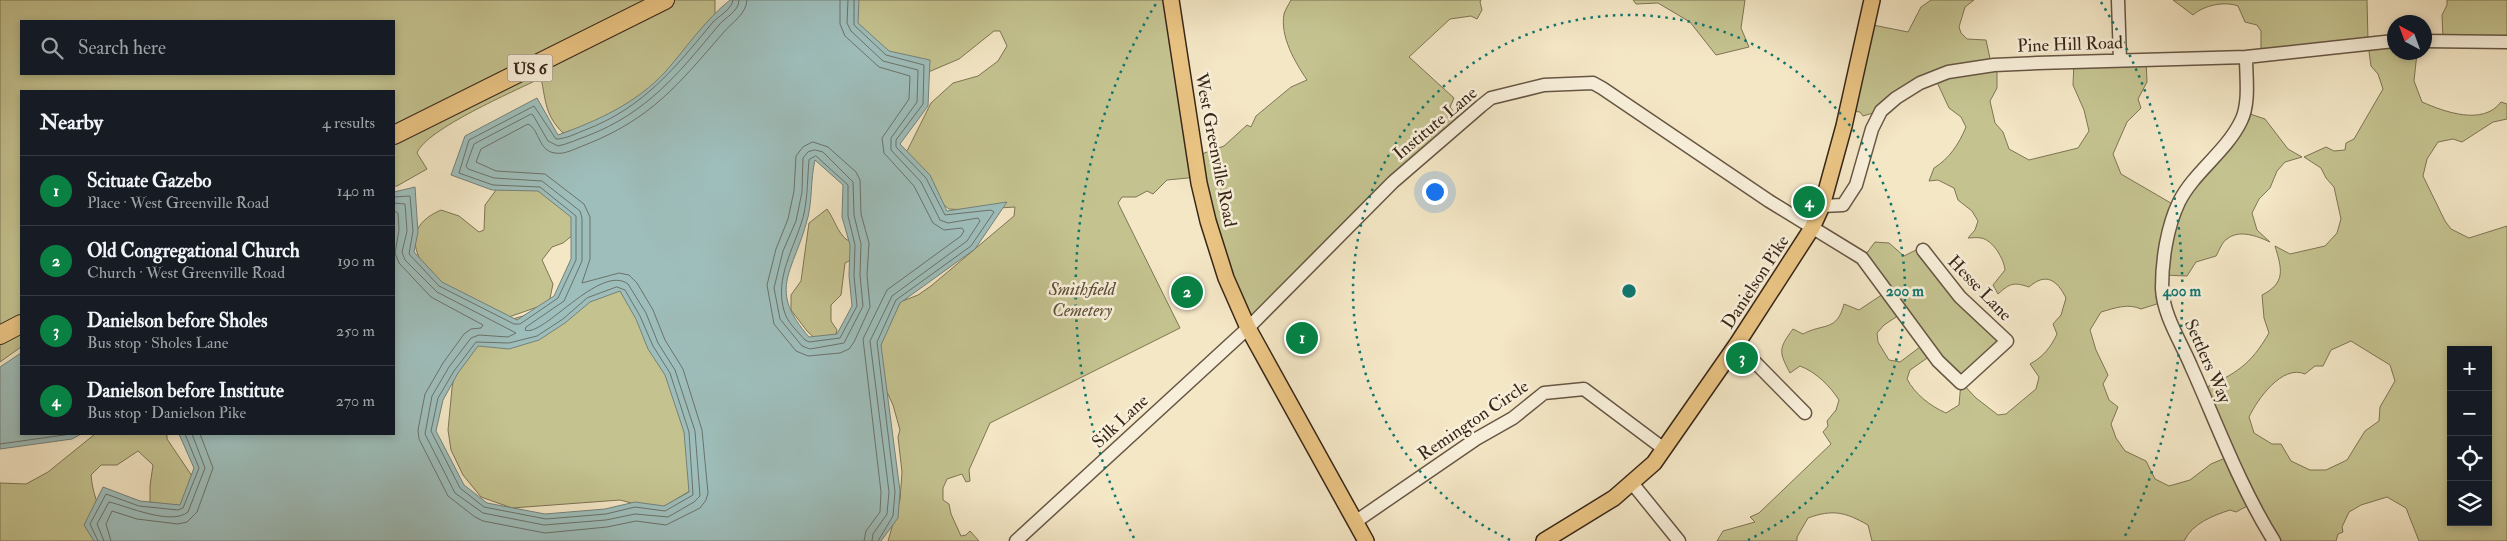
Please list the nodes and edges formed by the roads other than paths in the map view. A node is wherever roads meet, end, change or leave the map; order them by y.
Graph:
1 (666, 0) edge
2 (1171, 0) edge
3 (1872, 0) edge
4 (2118, 0) edge
5 (2432, 41) edge
6 (2387, 42) edge
7 (2507, 42) edge
8 (2246, 57) junction
9 (2120, 60) junction
10 (395, 135) edge
11 (1822, 206) junction
12 (1812, 228) junction
13 (1923, 250) dead end
14 (20, 325) edge
15 (1248, 328) junction
16 (0, 335) edge
17 (1737, 344) junction
18 (1805, 413) dead end
19 (1664, 449) junction
20 (1632, 483) junction
21 (1355, 522) junction
22 (1016, 541) edge
23 (1366, 541) edge
24 (1544, 541) edge
25 (1679, 541) edge
26 (2274, 541) edge

1 - 10 highway, US 6
2 - 15 main road, West Greenville Road
3 - 11 main road, Danielson Pike
4 - 9 street
5 - 7 street
6 - 8 street, Pine Hill Road
8 - 9 street, Pine Hill Road
8 - 26 street, Settlers Way
9 - 11 street, Pine Hill Road
11 - 12 main road, Danielson Pike
12 - 13 street, Hesse Lane
12 - 15 street, Institute Lane
12 - 17 main road, Danielson Pike
14 - 16 highway
15 - 21 main road, West Greenville Road
15 - 22 street, Silk Lane
17 - 18 street
17 - 19 main road, Danielson Pike
19 - 20 main road, Danielson Pike
19 - 21 street, Remington Circle
20 - 24 main road, Danielson Pike
20 - 25 street
21 - 23 main road, West Greenville Road

